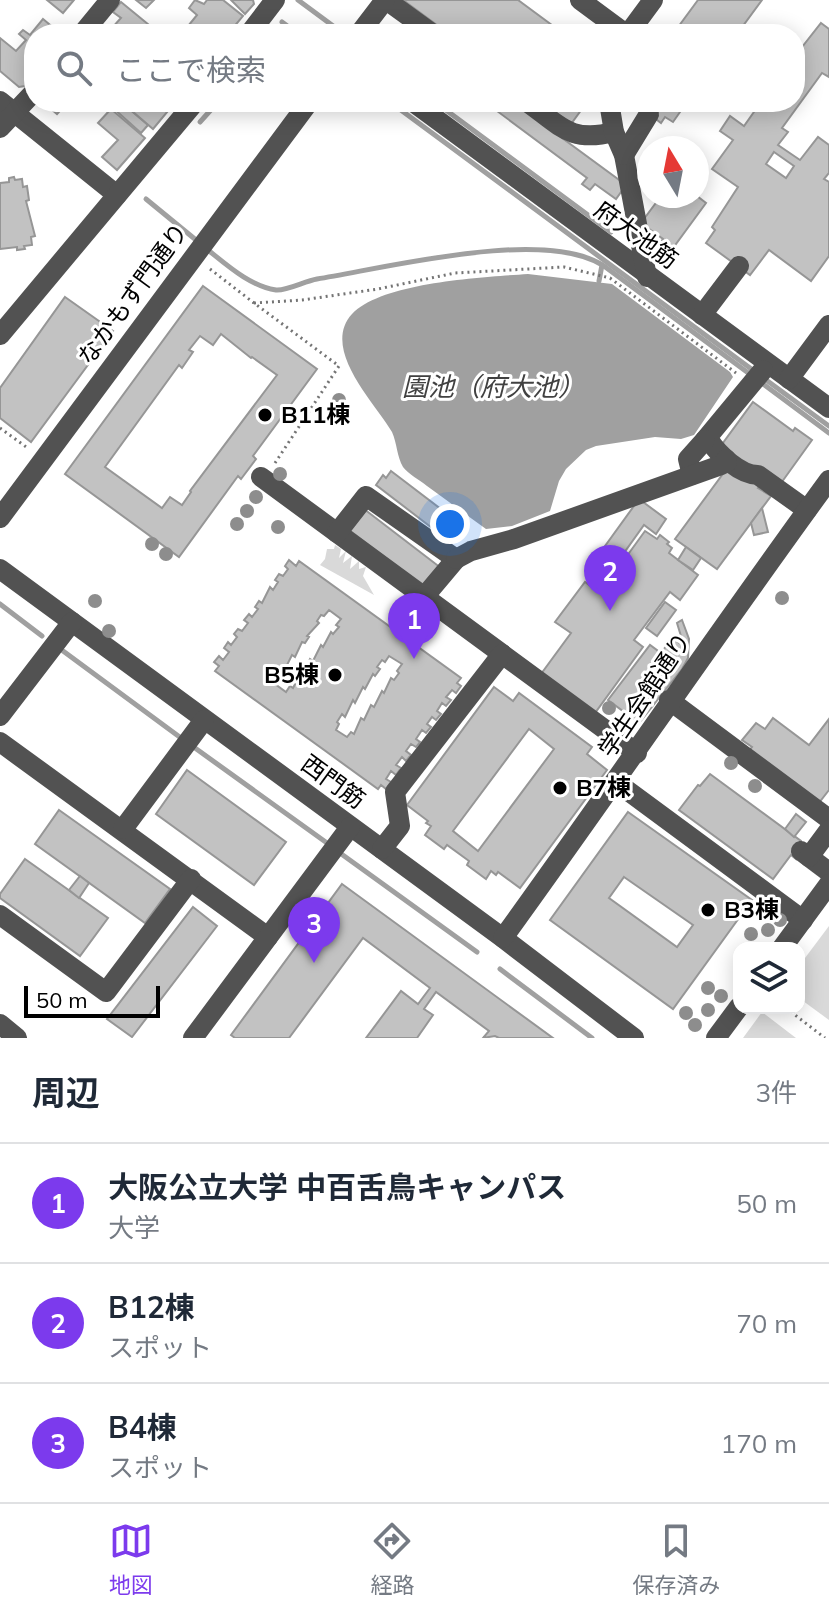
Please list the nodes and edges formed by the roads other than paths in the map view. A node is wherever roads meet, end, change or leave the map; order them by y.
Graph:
1 (110, 0) edge
2 (275, 0) edge
3 (385, 0) edge
4 (580, 0) edge
5 (653, 0) edge
6 (90, 24) edge
7 (257, 24) edge
8 (367, 24) edge
9 (419, 24) edge
10 (613, 24) edge
11 (635, 24) edge
12 (24, 100) edge
13 (187, 112) edge
14 (302, 112) edge
15 (426, 112) edge
16 (541, 112) edge
17 (611, 112) edge
18 (5, 114) edge
19 (649, 114) dead end
20 (614, 132) junction
21 (624, 155) junction
22 (117, 195) junction
23 (739, 266) dead end
24 (647, 277) junction
25 (702, 315) junction
26 (829, 325) edge
27 (0, 335) edge
28 (760, 373) junction
29 (789, 379) junction
30 (829, 408) edge
31 (705, 440) junction
32 (726, 459) junction
33 (692, 475) junction
34 (262, 478) road end
35 (829, 480) edge
36 (807, 510) junction
37 (0, 518) edge
38 (337, 533) junction
39 (456, 559) junction
40 (0, 569) edge
41 (424, 597) junction
42 (72, 622) junction
43 (502, 654) junction
44 (669, 700) junction
45 (0, 716) edge
46 (204, 720) junction
47 (0, 742) edge
48 (637, 753) junction
49 (616, 782) junction
50 (829, 819) edge
51 (350, 827) junction
52 (123, 829) junction
53 (829, 830) edge
54 (382, 849) junction
55 (829, 872) edge
56 (191, 879) junction
57 (829, 884) edge
58 (0, 915) edge
59 (803, 920) junction
60 (268, 937) junction
61 (503, 938) junction
62 (786, 942) edge
63 (734, 1014) edge
64 (0, 1024) edge
65 (17, 1038) edge
66 (193, 1038) edge
67 (634, 1038) edge
68 (716, 1038) edge

1 - 6 street
2 - 7 street
3 - 8 street
3 - 9 street
4 - 10 street
5 - 11 street
12 - 18 street
13 - 22 street
14 - 37 street, なかもず門通り
15 - 24 street, 府大池筋
16 - 20 street
17 - 20 street
18 - 22 street
19 - 21 street
20 - 21 street
21 - 24 street
22 - 27 street
23 - 25 street
24 - 25 street, 府大池筋
25 - 28 street, 府大池筋
26 - 29 street
28 - 29 street, 府大池筋
28 - 31 street
29 - 30 street, 府大池筋
31 - 32 street
31 - 33 street
32 - 33 street
32 - 36 street
33 - 39 street
34 - 38 street
35 - 36 street, 学生会館通り
36 - 44 street, 学生会館通り
38 - 39 street
38 - 41 street
39 - 41 street
40 - 42 street, 西門筋
41 - 43 street
42 - 45 street
42 - 46 street, 西門筋
43 - 48 street
43 - 54 street
44 - 48 street, 学生会館通り
44 - 50 street
46 - 51 street, 西門筋
46 - 52 street
47 - 52 street
48 - 49 street, 学生会館通り
49 - 59 street
49 - 61 street, 学生会館通り
51 - 54 street, 西門筋
51 - 60 street
52 - 56 street
53 - 55 street
54 - 61 street, 西門筋
56 - 58 street
56 - 60 street
57 - 59 street
59 - 62 street
60 - 66 street
61 - 67 street, 西門筋
63 - 68 street
64 - 65 street

